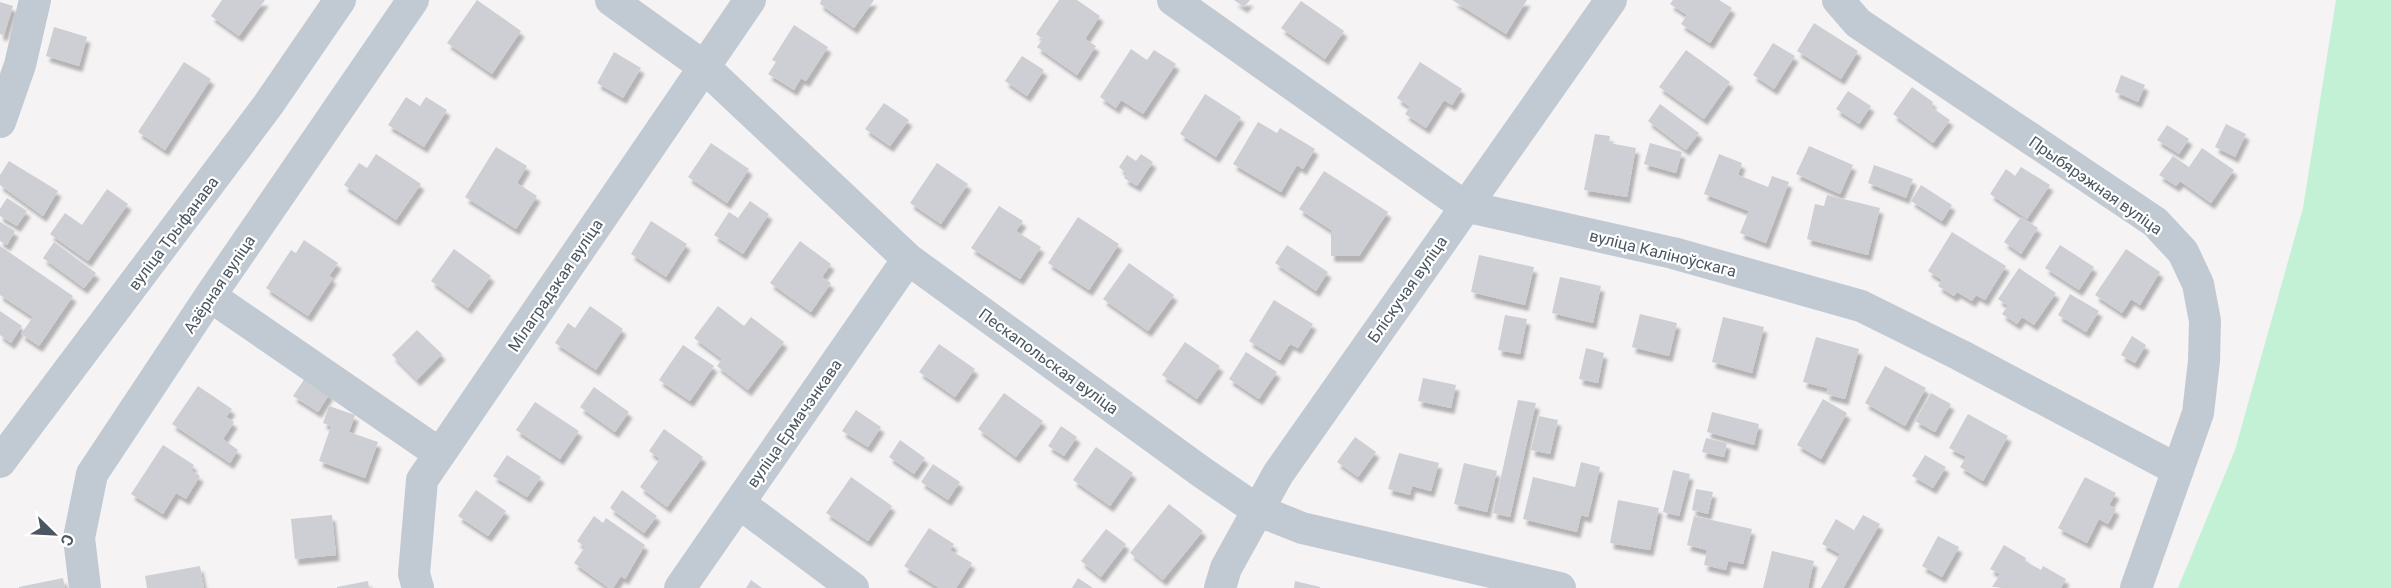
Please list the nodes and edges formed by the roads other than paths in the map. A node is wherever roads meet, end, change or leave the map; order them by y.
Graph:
1 (35, 0) edge
2 (340, 0) edge
3 (412, 0) edge
4 (611, 0) edge
5 (750, 0) edge
6 (1173, 0) edge
7 (1611, 0) edge
8 (1838, 0) edge
9 (10, 62) edge
10 (703, 66) junction
11 (0, 122) edge
12 (1464, 206) junction
13 (908, 259) junction
14 (210, 296) junction
15 (440, 454) junction
16 (0, 462) edge
17 (2178, 470) junction
18 (739, 504) junction
19 (1257, 510) junction
20 (85, 588) edge
21 (418, 588) edge
22 (680, 588) edge
23 (853, 588) edge
24 (1220, 588) edge
25 (1560, 588) edge
26 (2136, 588) edge

1 - 9 street
2 - 16 street, вуліца Трыфанава
3 - 14 street, Азёрная вуліца
4 - 10 street, Пескапольская вуліца
5 - 10 street, Мілаградзкая вуліца
6 - 12 street, вуліца Каліноўскага
7 - 12 street, Бліскучая вуліца
8 - 17 street, Прыбярэжная вуліца
9 - 11 street
10 - 13 street, Пескапольская вуліца
10 - 15 street, Мілаградзкая вуліца
12 - 17 street, вуліца Каліноўскага
12 - 19 street, Бліскучая вуліца
13 - 18 street, вуліца Ермачэнкава
13 - 19 street, Пескапольская вуліца
14 - 15 street
14 - 20 street, Азёрная вуліца
15 - 21 street, Мілаградзкая вуліца
17 - 26 street, Прыбярэжная вуліца
18 - 22 street, вуліца Ермачэнкава
18 - 23 street
19 - 24 street, Бліскучая вуліца
19 - 25 street, Пескапольская вуліца

